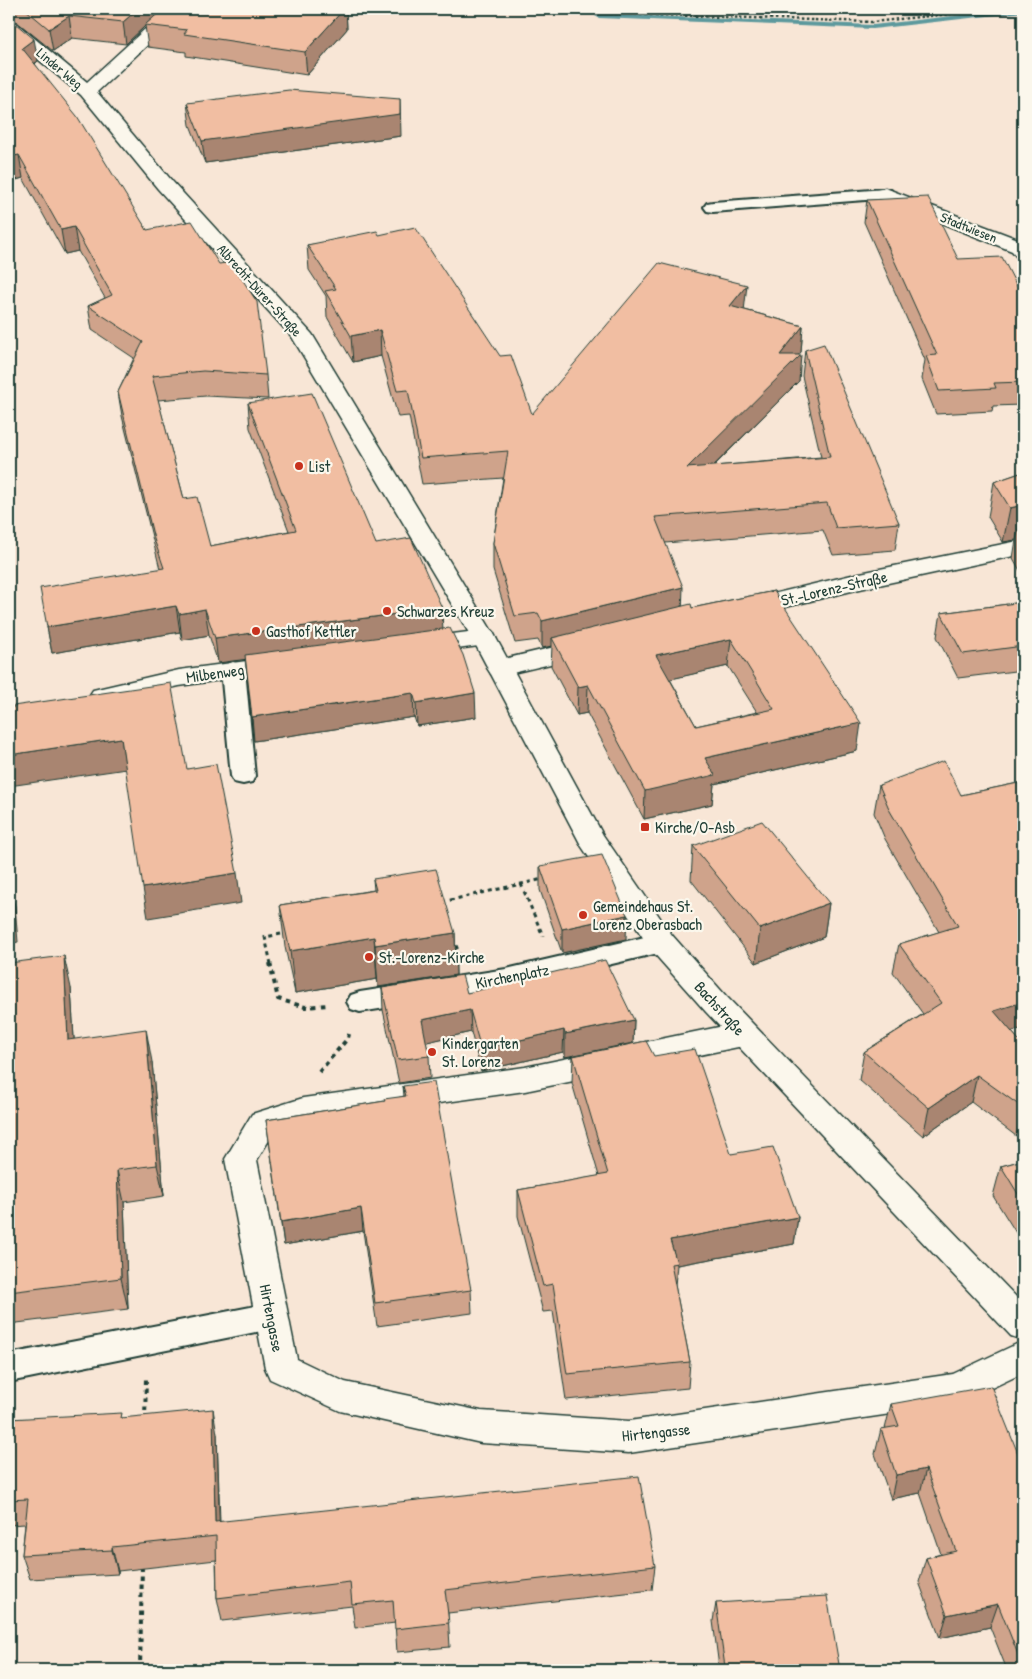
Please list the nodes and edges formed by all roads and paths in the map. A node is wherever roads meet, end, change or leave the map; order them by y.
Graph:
1 (177, 9) edge
2 (996, 9) edge
3 (605, 13) dead end
4 (9, 26) edge
5 (87, 91) junction
6 (886, 194) joint
7 (713, 207) dead end
8 (1023, 252) edge
9 (1023, 547) edge
10 (718, 615) edge
11 (484, 638) junction
12 (614, 640) edge
13 (397, 649) edge
14 (310, 660) edge
15 (500, 668) junction
16 (233, 670) junction
17 (75, 702) edge
18 (243, 776) dead end
19 (548, 878) edge
20 (521, 884) junction
21 (443, 911) edge
22 (450, 930) edge
23 (294, 931) edge
24 (662, 943) junction
25 (555, 968) junction
26 (471, 984) junction
27 (360, 1002) junction
28 (743, 1034) junction
29 (303, 1110) junction
30 (271, 1316) junction
31 (1023, 1326) edge
32 (146, 1341) junction
33 (1023, 1356) edge
34 (9, 1368) edge
35 (144, 1431) edge
36 (142, 1560) edge
37 (140, 1670) edge

1 - 5 street
2 - 3 path
4 - 5 street, Linder Weg
5 - 11 street, Albrecht-Dürer-Straße
6 - 7 lane
6 - 8 street, Stadtwiesen
9 - 10 street, St.-Lorenz-Straße
11 - 13 street
11 - 15 street, Bachstraße
12 - 15 street
14 - 16 street, Milbenweg
15 - 24 street, Bachstraße
16 - 17 street, Milbenweg
16 - 18 lane
19 - 20 path
20 - 21 path
20 - 25 path
22 - 26 path
23 - 27 path
24 - 25 lane, Kirchenplatz
24 - 28 street, Bachstraße
25 - 26 lane, Kirchenplatz
26 - 27 lane, Kirchenplatz
27 - 29 path
28 - 29 street, Hirtengasse
28 - 31 street, Bachstraße
29 - 30 street, Hirtengasse
30 - 32 lane
30 - 33 street, Hirtengasse
32 - 34 lane
32 - 35 path
36 - 37 path

